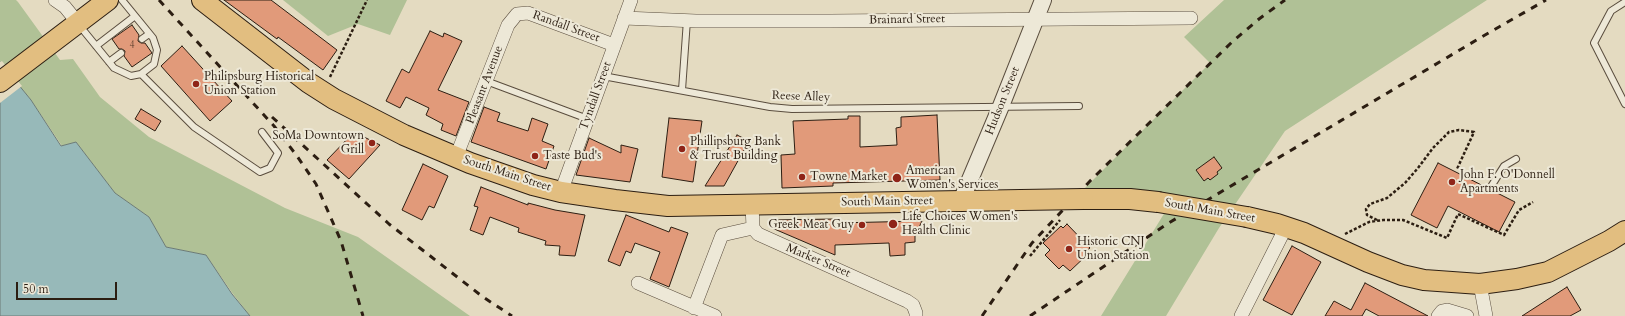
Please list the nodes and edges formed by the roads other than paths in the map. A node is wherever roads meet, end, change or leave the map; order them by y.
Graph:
1 (55, 0) edge
2 (108, 0) edge
3 (122, 0) edge
4 (202, 0) edge
5 (631, 0) edge
6 (1043, 0) edge
7 (1625, 2) edge
8 (517, 14) joint
9 (135, 16) junction
10 (624, 18) junction
11 (1035, 18) junction
12 (1191, 18) dead end
13 (687, 20) junction
14 (78, 23) junction
15 (149, 34) junction
16 (142, 39) dead end
17 (614, 45) junction
18 (96, 46) junction
19 (121, 53) dead end
20 (109, 62) junction
21 (141, 74) junction
22 (603, 76) junction
23 (486, 81) junction
24 (0, 82) edge
25 (682, 90) junction
26 (1625, 104) edge
27 (1001, 106) junction
28 (1079, 106) dead end
29 (588, 119) junction
30 (262, 132) dead end
31 (456, 157) junction
32 (1516, 159) dead end
33 (1492, 185) dead end
34 (561, 192) junction
35 (962, 201) junction
36 (752, 204) junction
37 (1286, 227) junction
38 (753, 228) junction
39 (1625, 231) edge
40 (638, 283) dead end
41 (1480, 284) junction
42 (694, 308) junction
43 (715, 316) edge
44 (916, 316) edge
45 (1241, 316) edge
46 (1438, 316) edge
47 (1466, 316) edge
48 (1486, 316) edge

1 - 14 street
2 - 14 main road
3 - 9 lane
4 - 31 main road, South Main Street
5 - 10 street, Tyndall Street
6 - 11 street, Hudson Street
7 - 26 lane
8 - 17 street, Randall Street
8 - 23 street, Pleasant Avenue
9 - 15 lane
9 - 18 lane
10 - 13 street, Brainard Street
10 - 17 street, Tyndall Street
11 - 12 street, Brainard Street
11 - 13 street, Brainard Street
11 - 27 street, Hudson Street
13 - 25 lane
14 - 18 lane
14 - 24 main road
15 - 16 lane
15 - 21 lane
17 - 22 street, Tyndall Street
18 - 20 lane
19 - 20 lane
20 - 21 lane
21 - 30 lane
22 - 25 lane, Reese Alley
22 - 29 street, Tyndall Street
23 - 29 lane
23 - 31 street, Pleasant Avenue
25 - 27 lane, Reese Alley
27 - 28 lane, Reese Alley
27 - 35 street, Hudson Street
29 - 34 street, Tyndall Street
31 - 34 main road, South Main Street
32 - 33 lane
34 - 36 main road, South Main Street
35 - 36 main road, South Main Street
35 - 37 main road, South Main Street, bridge
36 - 38 street
37 - 41 main road, South Main Street
37 - 45 street
38 - 42 street
38 - 44 street, Market Street
39 - 41 main road, South Main Street
40 - 42 street
41 - 48 street
42 - 43 street
46 - 47 street

